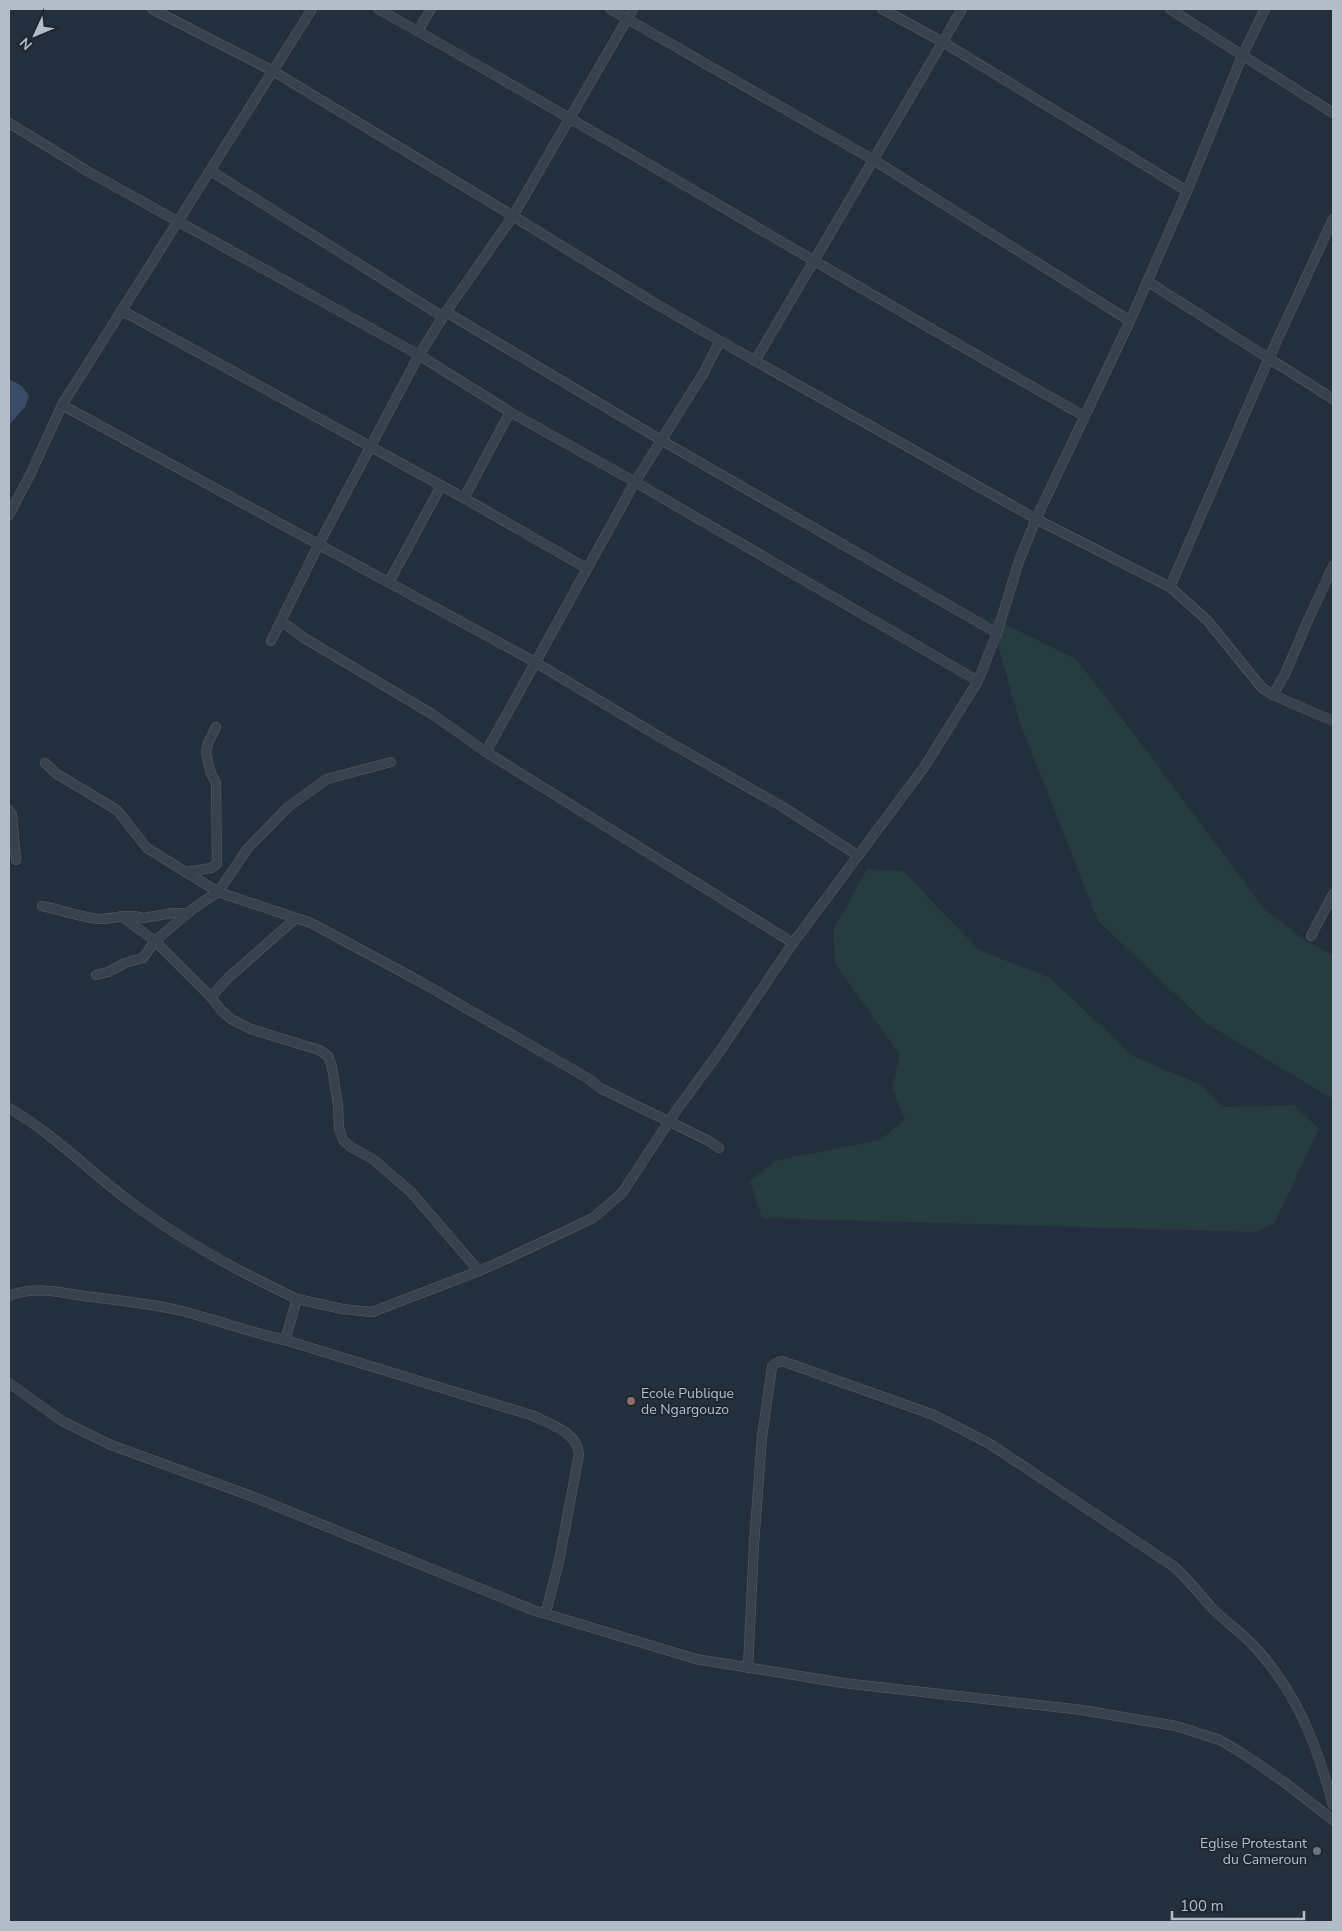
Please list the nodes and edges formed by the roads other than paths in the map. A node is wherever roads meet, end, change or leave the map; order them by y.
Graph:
1 (152, 9) edge
2 (312, 9) edge
3 (378, 9) edge
4 (431, 9) edge
5 (610, 9) edge
6 (633, 9) edge
7 (882, 9) edge
8 (962, 9) edge
9 (1170, 9) edge
10 (1266, 9) edge
11 (627, 19) junction
12 (418, 31) junction
13 (941, 41) junction
14 (1243, 54) junction
15 (273, 71) junction
16 (1333, 113) edge
17 (571, 118) junction
18 (9, 123) edge
19 (872, 159) junction
20 (211, 170) junction
21 (1187, 191) junction
22 (514, 216) junction
23 (1333, 219) edge
24 (178, 220) junction
25 (815, 260) junction
26 (1147, 281) junction
27 (121, 310) junction
28 (445, 314) junction
29 (1130, 321) junction
30 (720, 341) junction
31 (419, 355) junction
32 (1270, 358) junction
33 (755, 361) junction
34 (1333, 399) edge
35 (62, 405) junction
36 (510, 412) junction
37 (1084, 416) junction
38 (661, 440) junction
39 (371, 448) junction
40 (635, 482) junction
41 (440, 486) junction
42 (464, 498) junction
43 (9, 515) edge
44 (1036, 519) junction
45 (320, 544) junction
46 (1333, 566) edge
47 (586, 568) junction
48 (389, 582) junction
49 (1170, 587) junction
50 (281, 621) junction
51 (998, 633) junction
52 (271, 641) dead end
53 (535, 662) junction
54 (978, 681) junction
55 (1273, 696) junction
56 (1333, 721) edge
57 (216, 727) dead end
58 (486, 752) junction
59 (391, 762) dead end
60 (45, 763) dead end
61 (9, 810) edge
62 (857, 855) junction
63 (16, 860) dead end
64 (186, 872) junction
65 (218, 892) junction
66 (1333, 894) edge
67 (42, 906) dead end
68 (188, 913) junction
69 (121, 916) junction
70 (296, 918) junction
71 (1311, 936) dead end
72 (156, 941) junction
73 (793, 943) junction
74 (96, 975) dead end
75 (211, 997) junction
76 (9, 1108) edge
77 (669, 1121) junction
78 (718, 1148) dead end
79 (479, 1271) junction
80 (9, 1296) edge
81 (297, 1299) junction
82 (285, 1340) junction
83 (9, 1383) edge
84 (546, 1612) junction
85 (748, 1668) junction
86 (1333, 1805) edge
87 (1333, 1820) edge

1 - 15 street
2 - 15 street
3 - 12 street
4 - 12 street
5 - 11 street
6 - 11 street
7 - 13 street
8 - 13 street
9 - 14 street
10 - 14 street
11 - 17 street
11 - 19 street
12 - 17 street
13 - 19 street
13 - 21 street
14 - 16 street
14 - 21 street
15 - 20 street
15 - 22 street
17 - 22 street
17 - 25 street
18 - 24 street
19 - 25 street
19 - 29 street
20 - 24 street
20 - 28 street
21 - 26 street
22 - 28 street
22 - 30 street
23 - 32 street
24 - 27 street
24 - 31 street
25 - 33 street
25 - 37 street
26 - 29 street
26 - 32 street
27 - 35 street
27 - 39 street
28 - 31 street
28 - 38 street
29 - 37 street
30 - 33 street
30 - 38 street
31 - 36 street
31 - 39 street
32 - 34 street
32 - 49 street
33 - 44 street
35 - 43 street
35 - 45 street
36 - 40 street
36 - 42 street
37 - 44 street
38 - 40 street
38 - 51 street
39 - 41 street
39 - 45 street
40 - 47 street
40 - 54 street
41 - 42 street
41 - 48 street
42 - 47 street
44 - 49 street
44 - 51 street
45 - 48 street
45 - 50 street
46 - 55 street
47 - 53 street
48 - 53 street
49 - 55 street
50 - 52 street
50 - 58 street
51 - 54 street
53 - 58 street
53 - 62 street
54 - 62 street
55 - 56 street
57 - 64 street
58 - 73 street
59 - 65 street
60 - 64 street
61 - 63 street
62 - 73 street
64 - 65 street
65 - 68 street
65 - 70 street
66 - 71 street
67 - 69 street
68 - 69 street
68 - 72 street
69 - 72 street
70 - 75 street
70 - 77 street
72 - 74 street
72 - 75 street
73 - 77 street
75 - 79 street
76 - 81 street
77 - 78 street
77 - 79 street
79 - 81 street
80 - 82 street
81 - 82 street
82 - 84 street
83 - 84 street
84 - 85 street
85 - 86 street
85 - 87 street

